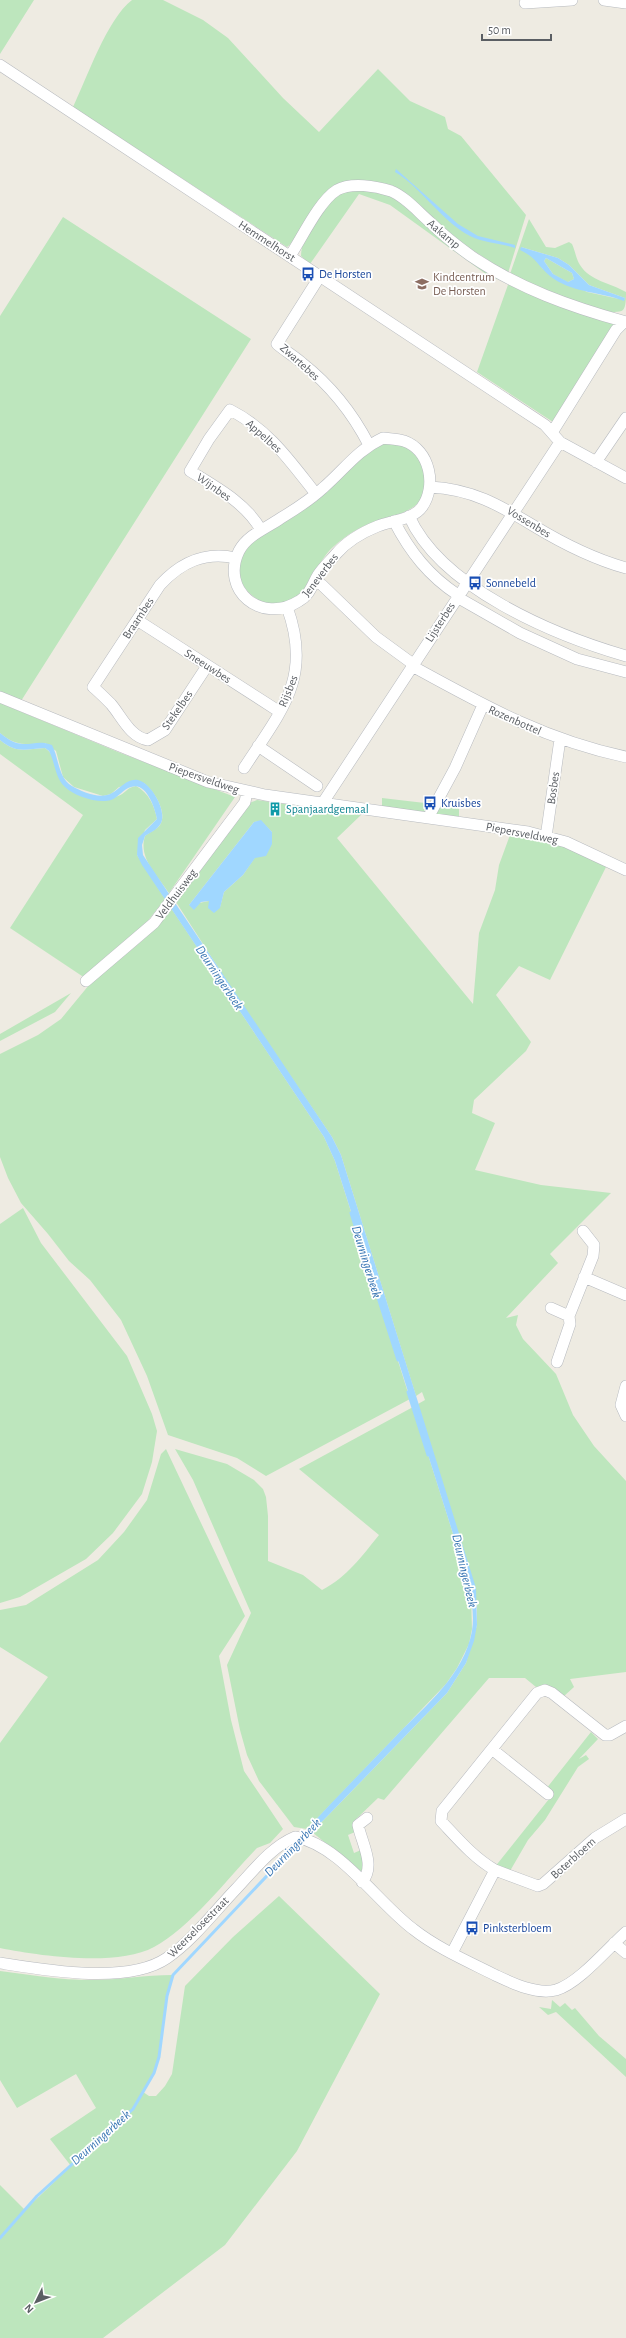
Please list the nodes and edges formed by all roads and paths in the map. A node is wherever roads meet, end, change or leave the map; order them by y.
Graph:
1 (572, 0) edge
2 (604, 0) edge
3 (626, 3) edge
4 (525, 4) dead end
5 (0, 65) edge
6 (290, 256) junction
7 (320, 276) junction
8 (625, 322) edge
9 (626, 418) edge
10 (553, 431) junction
11 (208, 439) joint
12 (560, 442) junction
13 (369, 444) junction
14 (596, 462) junction
15 (626, 478) edge
16 (430, 487) junction
17 (316, 494) junction
18 (513, 512) junction
19 (409, 516) junction
20 (394, 521) junction
21 (261, 530) junction
22 (236, 558) junction
23 (626, 568) edge
24 (315, 581) junction
25 (467, 581) junction
26 (457, 596) junction
27 (287, 607) junction
28 (137, 620) junction
29 (626, 656) edge
30 (412, 665) junction
31 (207, 666) junction
32 (626, 672) edge
33 (0, 697) edge
34 (483, 705) junction
35 (280, 712) junction
36 (121, 719) joint
37 (560, 740) junction
38 (258, 746) junction
39 (626, 757) edge
40 (244, 768) dead end
41 (317, 786) dead end
42 (247, 792) junction
43 (322, 804) junction
44 (428, 818) junction
45 (546, 837) junction
46 (626, 870) edge
47 (86, 981) dead end
48 (583, 1230) dead end
49 (584, 1277) junction
50 (626, 1295) edge
51 (551, 1308) dead end
52 (569, 1316) junction
53 (557, 1362) dead end
54 (626, 1386) edge
55 (626, 1416) edge
56 (626, 1726) edge
57 (493, 1750) junction
58 (548, 1794) dead end
59 (367, 1818) dead end
60 (626, 1819) edge
61 (496, 1870) junction
62 (362, 1882) junction
63 (626, 1932) edge
64 (614, 1943) junction
65 (452, 1953) junction
66 (626, 1953) edge
67 (0, 1962) edge

1 - 4 street
2 - 3 street
5 - 6 street, Hemmelhorst
6 - 7 street, Hemmelhorst
6 - 8 street, Aakamp
7 - 10 street, Hemmelhorst
7 - 13 street, Zwartebes
8 - 10 street
9 - 14 street
10 - 12 street
11 - 17 street, Appelbes
11 - 21 street, Wijnbes
12 - 14 street
12 - 18 street, Lijsterbes
13 - 16 street, Jeneverbes
13 - 17 street, Jeneverbes
14 - 15 street
16 - 18 street, Vossenbes
16 - 19 street, Jeneverbes
17 - 21 street, Jeneverbes
18 - 23 street, Vossenbes
18 - 25 street, Lijsterbes
19 - 20 street, Jeneverbes
19 - 25 street
20 - 24 street, Jeneverbes
20 - 26 street
21 - 22 street, Jeneverbes
22 - 27 street, Jeneverbes
22 - 28 street, Braambes
24 - 27 street, Jeneverbes
24 - 30 street, Rozenbottel
25 - 26 street, Lijsterbes
25 - 29 street
26 - 30 street, Lijsterbes
26 - 32 street
27 - 35 street, Rijsbes
28 - 31 street, Sneeuwbes
28 - 36 street, Braambes
30 - 34 street, Rozenbottel
30 - 43 street, Lijsterbes
31 - 35 street, Sneeuwbes
31 - 36 street, Stekelbes
33 - 42 street, Piepersveldweg
34 - 37 street, Rozenbottel
34 - 44 street
35 - 38 street, Rijsbes
37 - 39 street, Rozenbottel
37 - 45 street, Bosbes
38 - 40 street, Rijsbes
38 - 41 street
42 - 43 street, Piepersveldweg
42 - 47 street, Veldhuisweg
43 - 44 street, Piepersveldweg
44 - 45 street, Piepersveldweg
45 - 46 street, Piepersveldweg
48 - 49 street
49 - 50 street
49 - 52 street
51 - 52 street
52 - 53 street
54 - 55 street
56 - 57 street
57 - 58 street
57 - 61 street
59 - 62 street
60 - 61 street, Boterbloem
61 - 65 street
62 - 65 street, Weerselosestraat
62 - 67 street, Weerselosestraat
63 - 64 street, Weerselosestraat
64 - 65 street, Weerselosestraat
64 - 66 street

